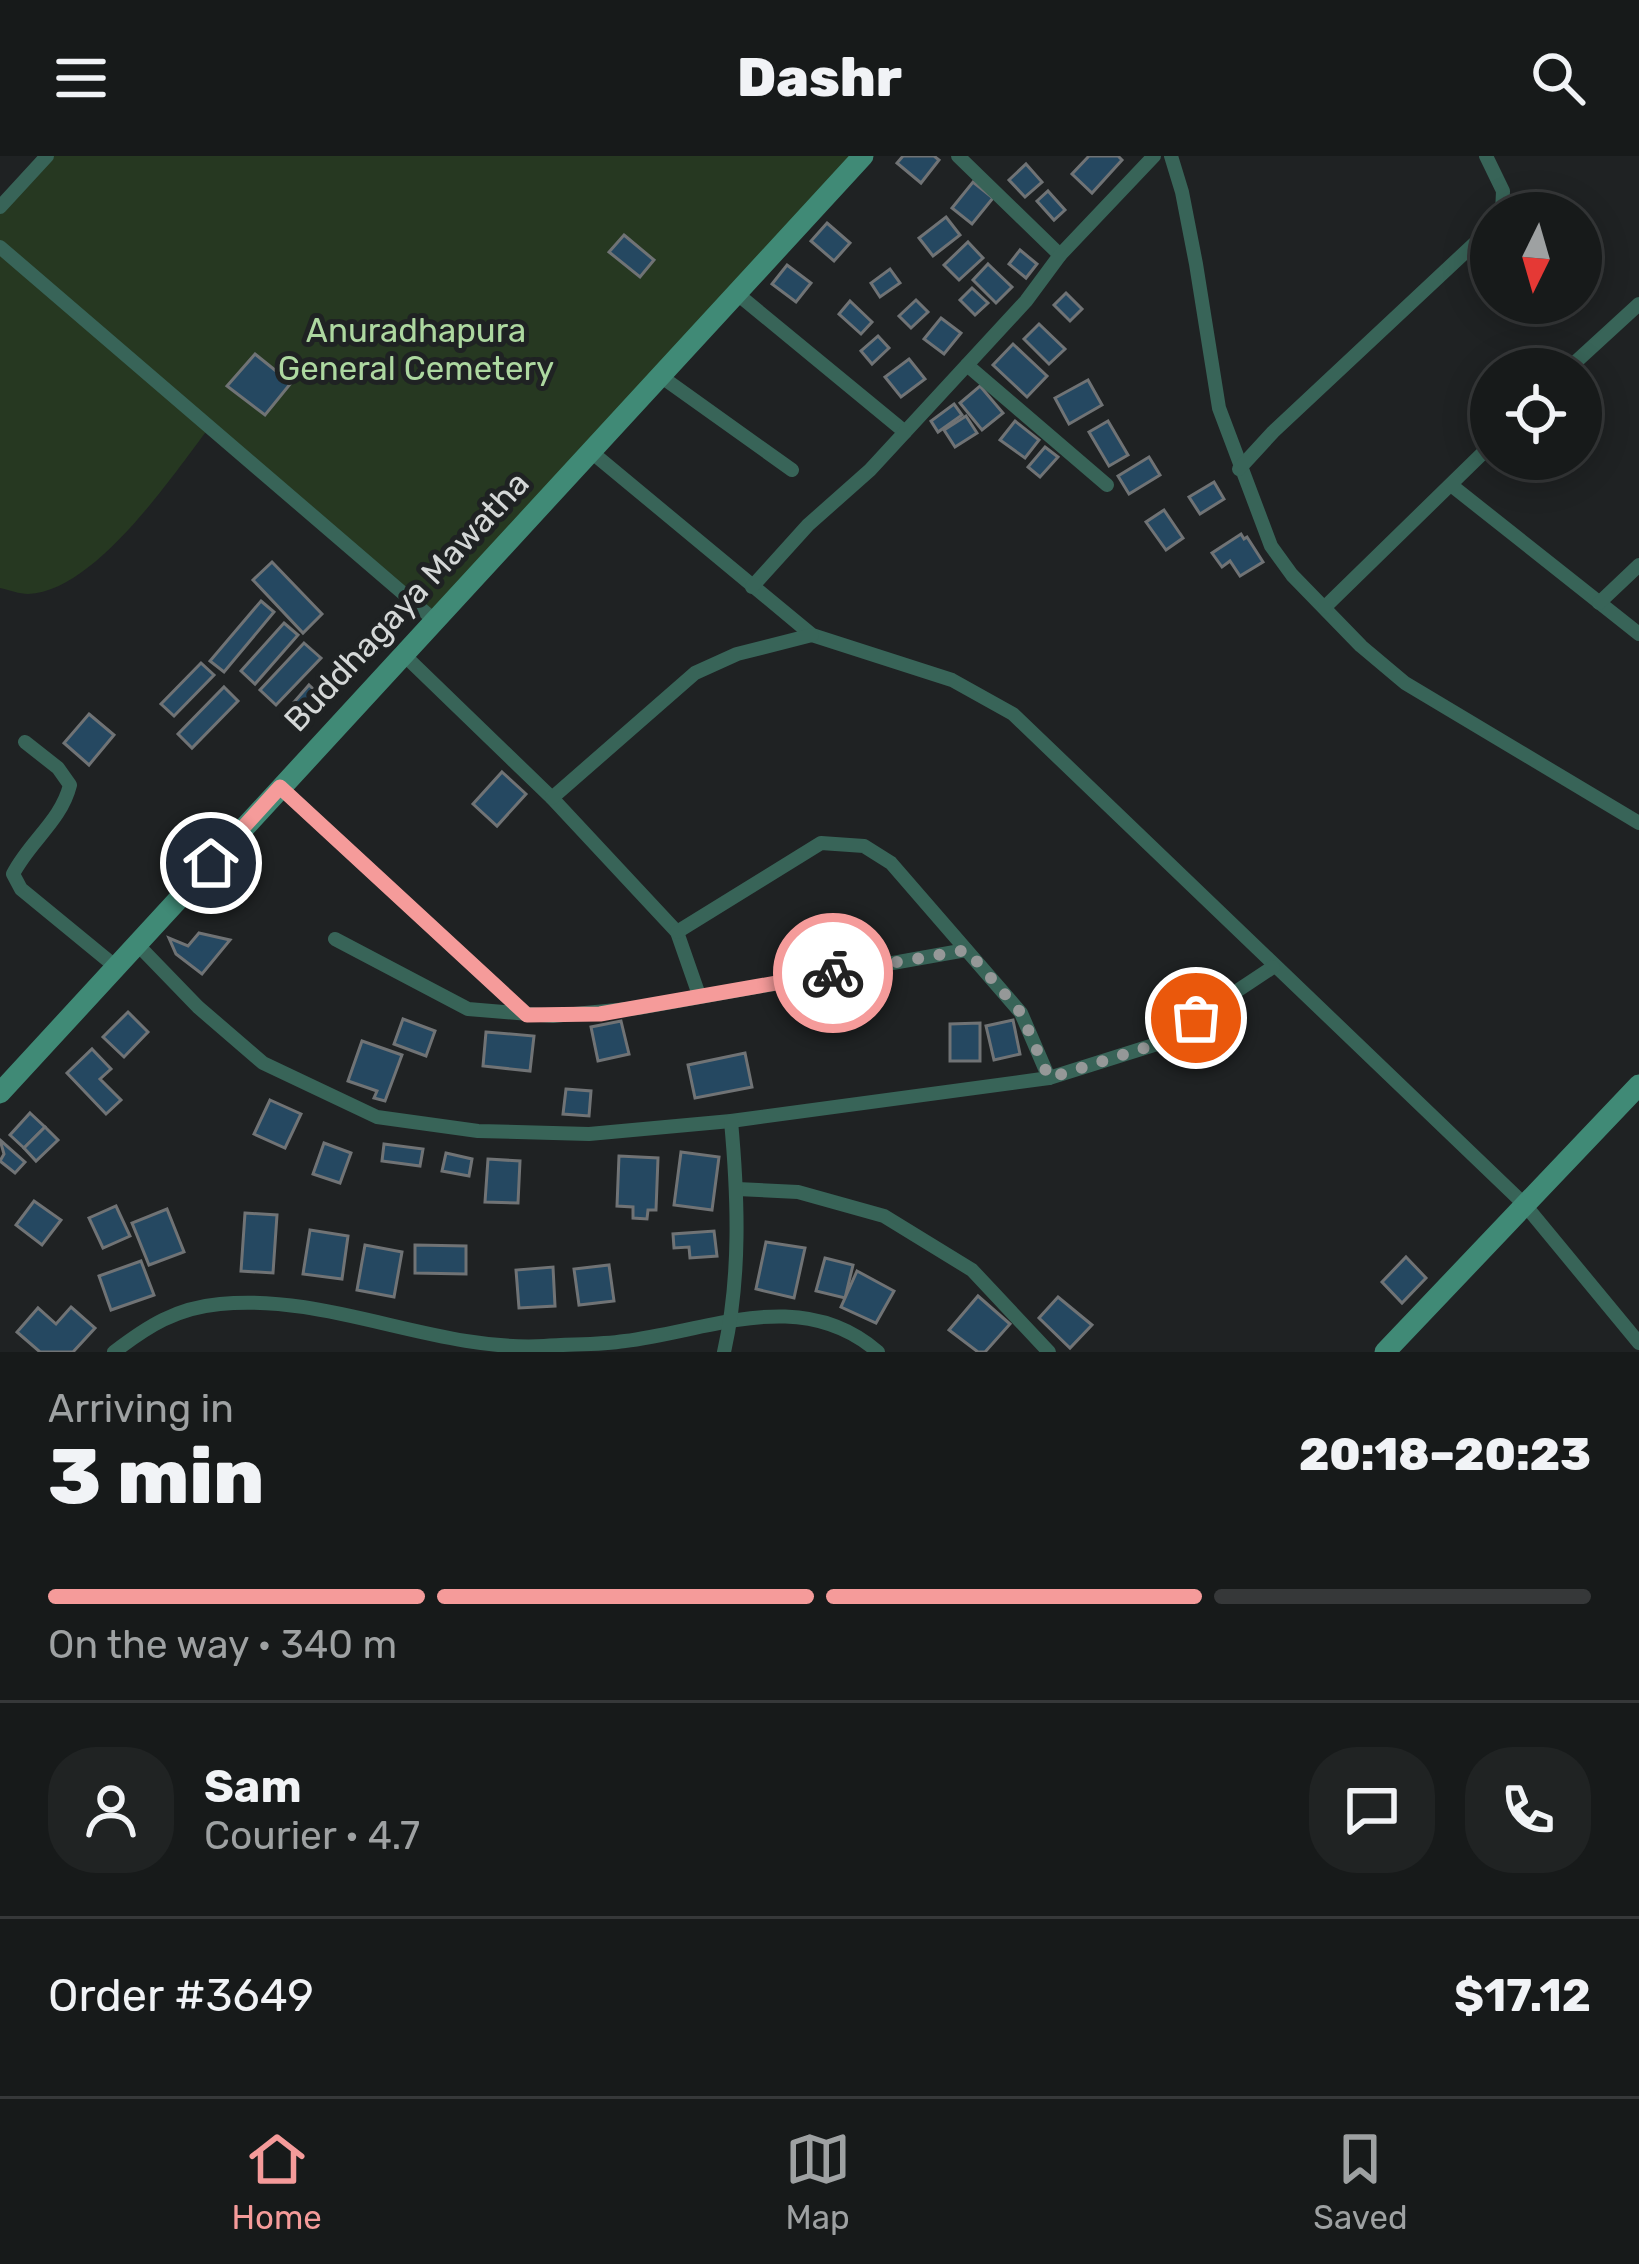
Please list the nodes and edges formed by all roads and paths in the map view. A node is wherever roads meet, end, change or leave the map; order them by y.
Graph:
1 (47, 156) edge
2 (863, 156) edge
3 (958, 156) edge
4 (1154, 156) edge
5 (1171, 156) edge
6 (1486, 156) edge
7 (1503, 192) edge
8 (0, 207) edge
9 (0, 248) edge
10 (1470, 248) edge
11 (1060, 255) junction
12 (735, 292) junction
13 (1639, 304) edge
14 (1591, 348) edge
15 (967, 365) junction
16 (659, 375) junction
17 (905, 432) junction
18 (589, 450) junction
19 (1470, 466) edge
20 (791, 470) dead end
21 (1239, 470) junction
22 (1107, 485) dead end
23 (1451, 485) junction
24 (1639, 565) edge
25 (752, 587) junction
26 (1599, 603) junction
27 (1325, 607) junction
28 (433, 619) junction
29 (1639, 634) edge
30 (812, 635) junction
31 (402, 653) junction
32 (25, 742) dead end
33 (280, 787) junction
34 (552, 798) junction
35 (1639, 802) edge
36 (1634, 820) edge
37 (677, 932) junction
38 (335, 939) dead end
39 (137, 944) junction
40 (967, 950) junction
41 (116, 967) junction
42 (1274, 967) junction
43 (699, 995) junction
44 (527, 1015) junction
45 (1049, 1078) junction
46 (1639, 1085) edge
47 (0, 1093) edge
48 (731, 1120) junction
49 (737, 1189) junction
50 (1525, 1205) junction
51 (732, 1318) junction
52 (1639, 1343) edge
53 (501, 1350) edge
54 (114, 1352) edge
55 (724, 1352) edge
56 (878, 1352) edge
57 (1049, 1352) edge
58 (1385, 1352) edge

1 - 8 street
2 - 12 main road, Buddhagaya Mawatha
3 - 11 street
4 - 11 street
5 - 21 street
6 - 7 street
9 - 28 street
10 - 21 street
11 - 15 street
12 - 16 main road, Buddhagaya Mawatha
12 - 17 street
13 - 14 street
15 - 17 street
15 - 22 street
16 - 18 main road, Buddhagaya Mawatha
16 - 20 street
17 - 25 street
18 - 25 street
18 - 28 main road, Buddhagaya Mawatha
19 - 23 street
21 - 27 street
23 - 26 street
23 - 27 street
24 - 26 street
25 - 30 street
26 - 29 street
27 - 36 street
28 - 31 main road, Buddhagaya Mawatha
30 - 34 street
30 - 42 street
31 - 33 main road, Buddhagaya Mawatha
31 - 34 street
32 - 41 street
33 - 39 main road, Buddhagaya Mawatha
33 - 44 street
34 - 37 street
35 - 36 street
37 - 40 street
37 - 43 street
38 - 44 street
39 - 41 main road, Buddhagaya Mawatha
39 - 48 street
40 - 43 street
40 - 45 street
41 - 47 main road, Buddhagaya Mawatha
42 - 45 street
42 - 50 street
43 - 44 street
45 - 48 street
46 - 50 main road
48 - 49 street
49 - 51 street
49 - 57 street
50 - 52 street
50 - 58 main road
51 - 53 street
51 - 55 street
51 - 56 street
53 - 54 street

